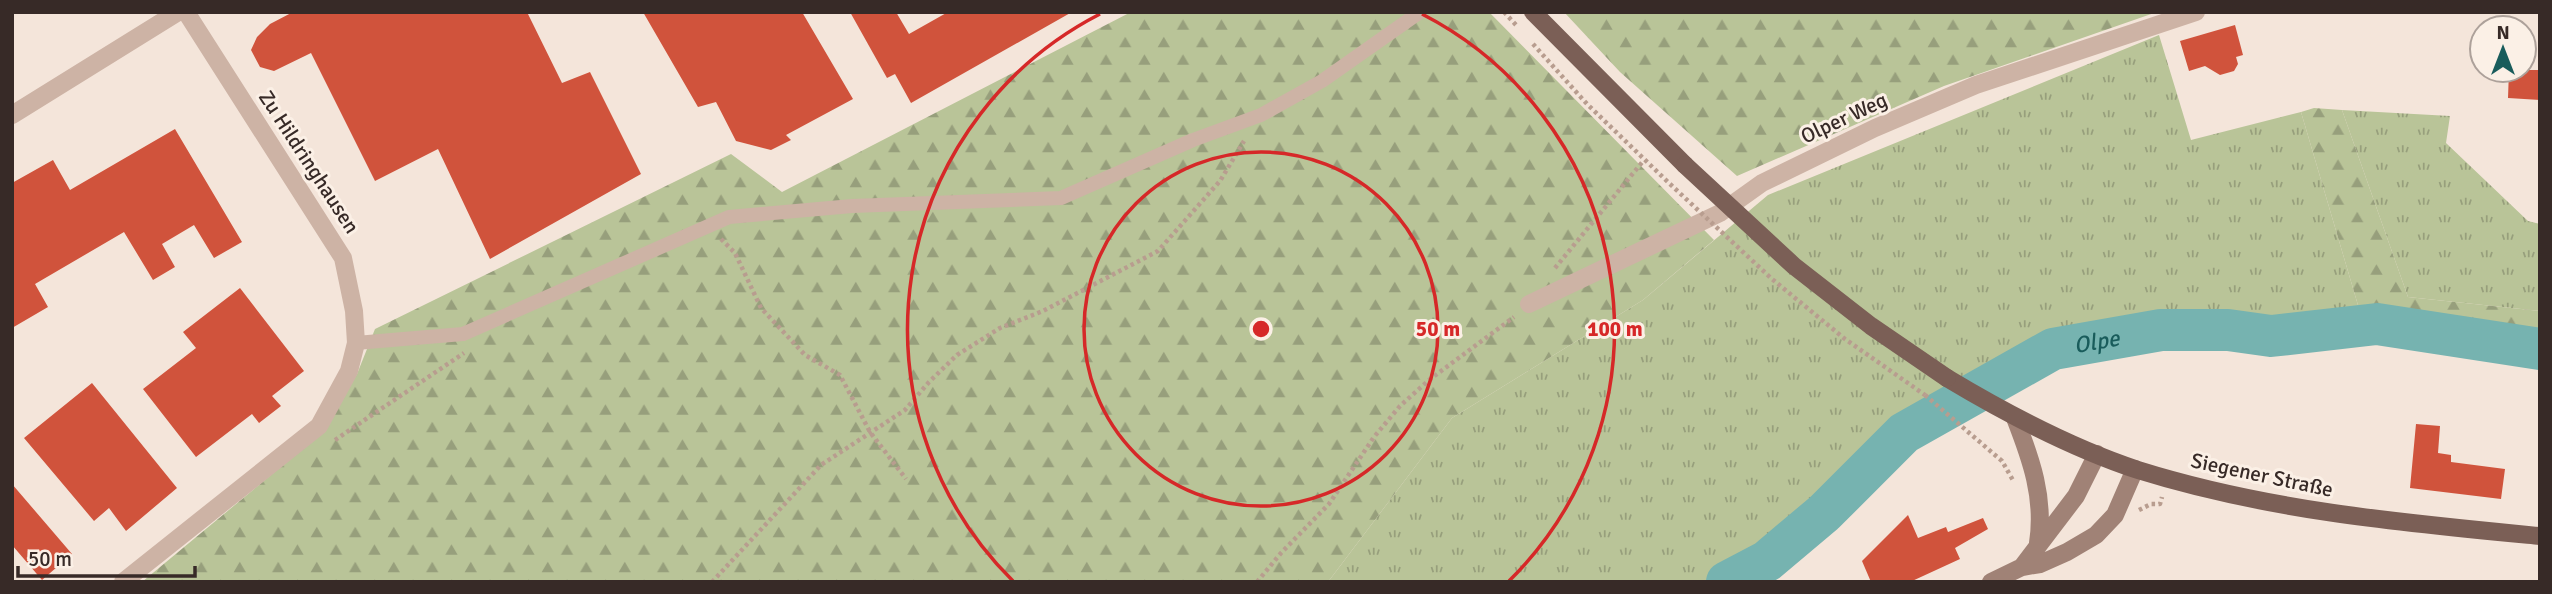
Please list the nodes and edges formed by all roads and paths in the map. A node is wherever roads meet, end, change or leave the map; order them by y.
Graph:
1 (178, 12) edge
2 (186, 12) edge
3 (1420, 12) edge
4 (1504, 12) edge
5 (1533, 12) edge
6 (2196, 12) edge
7 (1522, 33) dead end
8 (1532, 43) dead end
9 (12, 115) edge
10 (1248, 135) dead end
11 (1644, 160) junction
12 (1670, 184) dead end
13 (708, 226) junction
14 (1553, 270) dead end
15 (1529, 304) dead end
16 (1496, 331) dead end
17 (356, 343) junction
18 (470, 349) dead end
19 (1925, 395) dead end
20 (2015, 418) junction
21 (870, 432) junction
22 (333, 441) dead end
23 (2097, 454) junction
24 (1996, 455) dead end
25 (2135, 469) junction
26 (906, 478) dead end
27 (2540, 536) edge
28 (2038, 545) junction
29 (2022, 567) junction
30 (123, 582) edge
31 (712, 582) edge
32 (1257, 582) edge
33 (1991, 582) edge

1 - 9 street
2 - 17 street, Zu Hildringhausen
3 - 13 lane
4 - 7 path
5 - 20 main road, Siegener Straße, bridge
6 - 15 street, Olper Weg
8 - 11 path
10 - 21 path
11 - 12 path
11 - 14 path
13 - 17 lane
13 - 21 path
16 - 32 path
17 - 30 street, Zu Hildringhausen
18 - 22 path
19 - 24 path
20 - 23 main road, Siegener Straße
20 - 28 street
21 - 26 path
21 - 31 path
23 - 25 main road, Siegener Straße
23 - 28 street
25 - 27 main road, Siegener Straße
25 - 29 street
28 - 29 street
29 - 33 street

